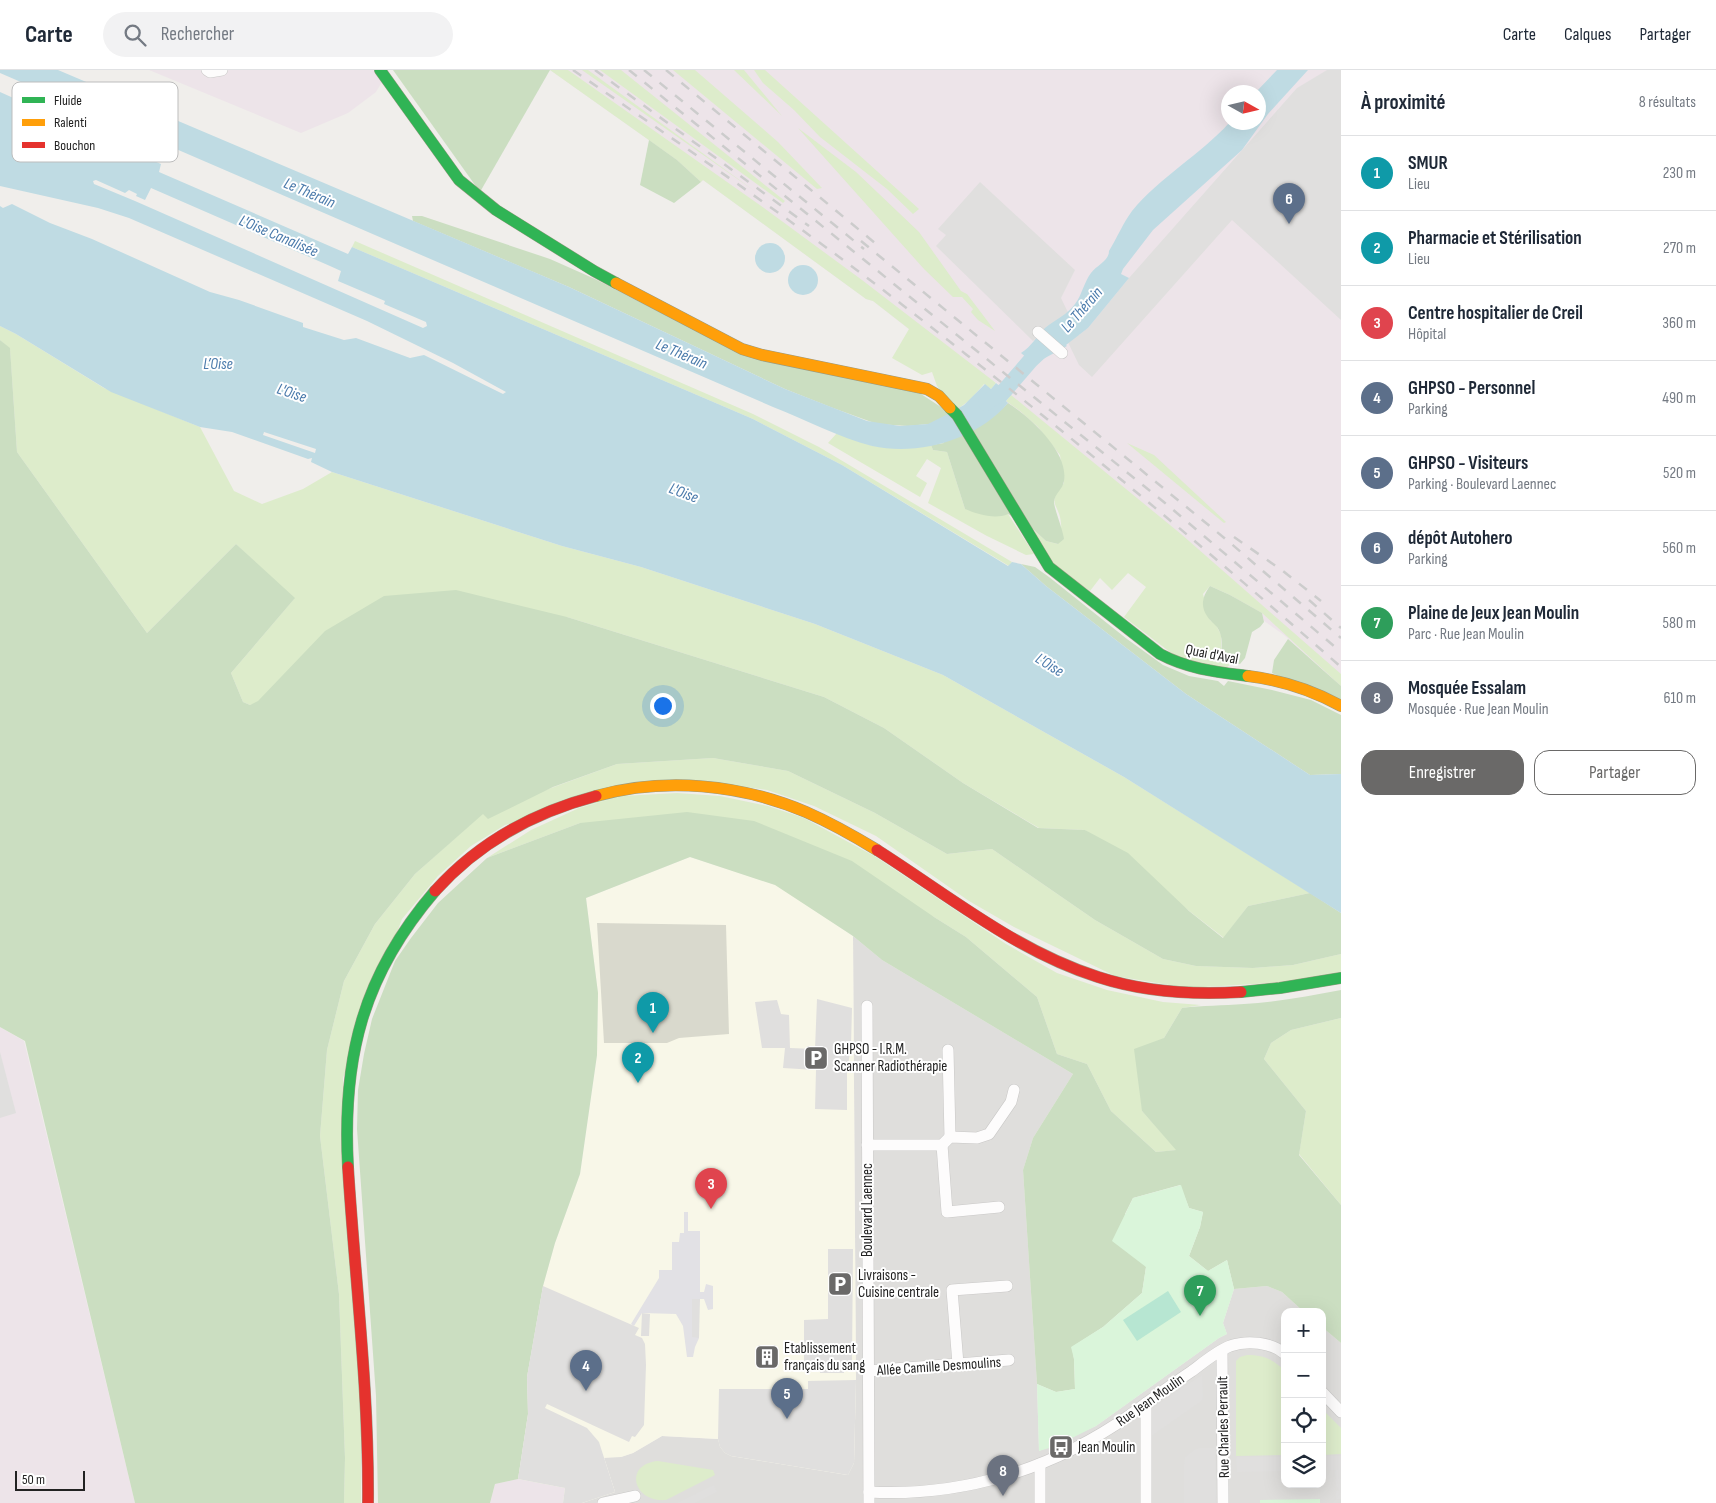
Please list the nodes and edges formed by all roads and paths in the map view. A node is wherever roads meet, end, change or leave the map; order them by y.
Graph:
1 (207, 70) edge
2 (222, 70) edge
3 (380, 70) edge
4 (1038, 332) dead end
5 (1062, 353) dead end
6 (1341, 706) edge
7 (1341, 978) edge
8 (867, 1006) dead end
9 (948, 1050) dead end
10 (1014, 1090) dead end
11 (946, 1141) junction
12 (867, 1145) junction
13 (999, 1207) dead end
14 (1006, 1286) dead end
15 (1222, 1351) junction
16 (1283, 1353) edge
17 (1009, 1360) dead end
18 (958, 1364) junction
19 (868, 1371) junction
20 (1326, 1396) edge
21 (1146, 1403) junction
22 (1341, 1412) edge
23 (1040, 1464) junction
24 (636, 1496) dead end
25 (869, 1498) edge
26 (368, 1503) edge
27 (603, 1503) edge
28 (1040, 1503) edge
29 (1146, 1503) edge
30 (1223, 1503) edge

1 - 2 street
3 - 6 main road, Quai d'Aval
4 - 5 street
7 - 26 main road
8 - 12 street, Boulevard Laennec
9 - 11 street
10 - 11 street
11 - 12 street
11 - 13 street
12 - 19 street, Boulevard Laennec
14 - 18 street
15 - 16 street, Rue Jean Moulin
15 - 21 street, Rue Jean Moulin
15 - 30 street, Rue Charles Perrault
17 - 18 street, Allée Camille Desmoulins
18 - 19 street, Allée Camille Desmoulins
19 - 25 street, Boulevard Laennec
20 - 22 street
21 - 23 street, Rue Jean Moulin
21 - 29 street
23 - 25 street, Rue Jean Moulin
23 - 28 street
24 - 27 street

